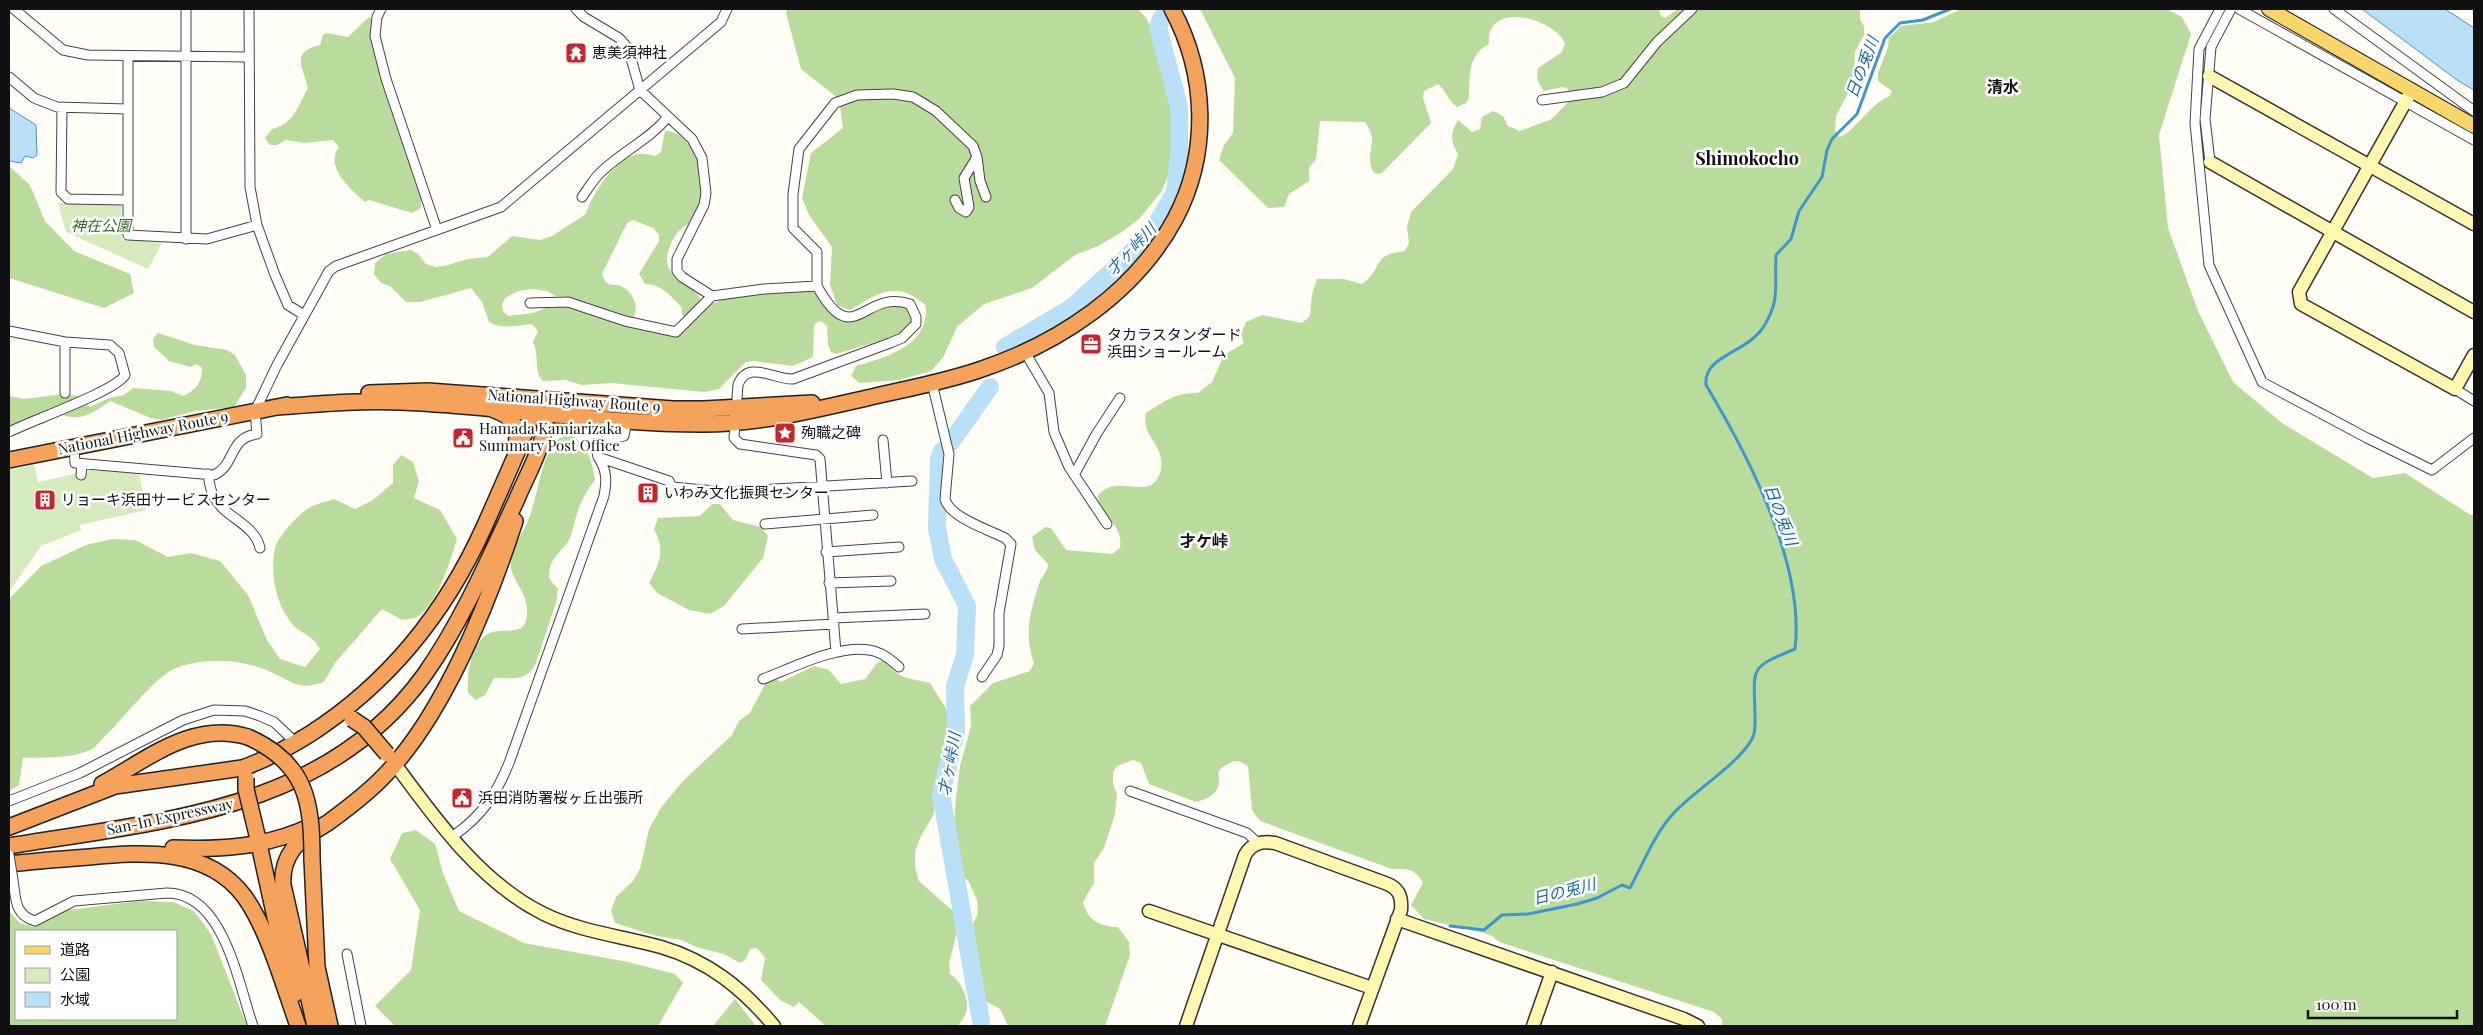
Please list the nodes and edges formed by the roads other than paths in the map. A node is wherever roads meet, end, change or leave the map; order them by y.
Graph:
1 (14, 9) edge
2 (186, 9) edge
3 (249, 9) edge
4 (381, 9) edge
5 (577, 9) edge
6 (727, 9) edge
7 (1172, 9) edge
8 (1692, 9) edge
9 (2220, 9) edge
10 (2231, 9) edge
11 (2239, 9) edge
12 (2269, 9) edge
13 (2334, 9) edge
14 (128, 56) junction
15 (186, 56) junction
16 (248, 57) junction
17 (2209, 76) junction
18 (9, 77) edge
19 (640, 90) junction
20 (2408, 96) junction
21 (1542, 100) dead end
22 (62, 107) junction
23 (127, 109) junction
24 (2474, 111) edge
25 (667, 118) junction
26 (2474, 126) edge
27 (2474, 140) edge
28 (977, 157) junction
29 (2210, 162) joint
30 (2370, 166) junction
31 (582, 197) dead end
32 (986, 197) dead end
33 (128, 200) junction
34 (955, 200) dead end
35 (2474, 224) edge
36 (258, 225) junction
37 (437, 230) junction
38 (2332, 233) junction
39 (186, 239) junction
40 (817, 286) junction
41 (712, 296) junction
42 (530, 303) dead end
43 (2474, 312) edge
44 (304, 315) junction
45 (9, 331) edge
46 (65, 342) junction
47 (1025, 352) junction
48 (2474, 355) edge
49 (932, 383) junction
50 (2455, 389) junction
51 (66, 392) dead end
52 (1120, 398) dead end
53 (2474, 401) edge
54 (544, 406) junction
55 (277, 407) junction
56 (485, 408) junction
57 (255, 410) junction
58 (734, 415) junction
59 (579, 417) junction
60 (628, 420) junction
61 (9, 432) edge
62 (2474, 438) edge
63 (542, 439) junction
64 (883, 440) dead end
65 (74, 447) junction
66 (9, 450) edge
67 (536, 453) junction
68 (26, 456) junction
69 (598, 457) junction
70 (9, 460) edge
71 (82, 464) junction
72 (208, 474) junction
73 (82, 475) dead end
74 (506, 475) junction
75 (1074, 475) junction
76 (912, 481) dead end
77 (887, 483) junction
78 (822, 487) junction
79 (873, 515) dead end
80 (824, 520) junction
81 (765, 524) dead end
82 (1107, 524) dead end
83 (899, 547) dead end
84 (260, 548) dead end
85 (826, 552) junction
86 (891, 581) dead end
87 (830, 583) junction
88 (462, 610) junction
89 (925, 614) dead end
90 (834, 621) junction
91 (742, 629) dead end
92 (836, 652) junction
93 (899, 667) dead end
94 (982, 677) dead end
95 (763, 679) dead end
96 (334, 718) junction
97 (296, 743) junction
98 (391, 759) junction
99 (257, 763) junction
100 (1130, 791) dead end
101 (360, 797) junction
102 (9, 801) edge
103 (43, 814) junction
104 (9, 827) edge
105 (452, 836) junction
106 (258, 839) junction
107 (1258, 843) junction
108 (9, 846) edge
109 (9, 855) edge
110 (37, 861) junction
111 (9, 864) edge
112 (12, 884) edge
113 (1149, 911) dead end
114 (1398, 919) junction
115 (1218, 934) junction
116 (347, 954) dead end
117 (1552, 972) junction
118 (1372, 988) junction
119 (253, 1026) edge
120 (298, 1026) edge
121 (305, 1026) edge
122 (315, 1026) edge
123 (330, 1026) edge
124 (361, 1026) edge
125 (774, 1026) edge
126 (1186, 1026) edge
127 (1359, 1026) edge
128 (1533, 1026) edge
129 (1698, 1026) edge

1 - 14 street
2 - 15 street
3 - 16 street
4 - 37 street
5 - 19 street
6 - 19 street
7 - 47 highway, National Highway Route 9
8 - 21 street
9 - 62 street
10 - 17 street
11 - 20 street
12 - 20 main road
13 - 24 street
14 - 15 street
14 - 23 street
15 - 16 street
15 - 39 street
16 - 36 street
17 - 29 street
17 - 30 street
18 - 22 street
19 - 25 street
19 - 37 street
20 - 26 main road
20 - 27 street
20 - 30 street
22 - 23 street
22 - 33 street
23 - 33 street
25 - 31 street
25 - 41 street
28 - 32 street
28 - 34 street
28 - 40 street
29 - 38 street
30 - 35 street
30 - 38 street
33 - 39 street
36 - 39 street
36 - 44 street
37 - 44 street
38 - 43 street
38 - 50 street
40 - 41 street
40 - 58 street
41 - 42 street
44 - 57 street
45 - 46 street
46 - 51 street
46 - 61 street
47 - 49 highway, National Highway Route 9
47 - 75 street
48 - 50 street
49 - 58 highway, National Highway Route 9
49 - 94 street
50 - 53 street
52 - 75 street
54 - 55 highway, National Highway Route 9
54 - 56 highway, National Highway Route 9
54 - 58 highway, National Highway Route 9
54 - 59 highway, National Highway Route 9
54 - 63 highway
54 - 74 highway
54 - 88 highway
55 - 56 highway, National Highway Route 9
55 - 57 highway, National Highway Route 9
56 - 74 highway
57 - 65 highway, National Highway Route 9
57 - 72 street
58 - 60 highway, National Highway Route 9
58 - 78 street
59 - 60 highway, National Highway Route 9
59 - 63 highway
60 - 69 street
63 - 67 highway
64 - 77 street
65 - 68 highway, National Highway Route 9
65 - 71 street
66 - 68 street
67 - 88 highway
67 - 98 highway
68 - 70 highway, National Highway Route 9
69 - 78 street
69 - 105 street
71 - 72 street
71 - 73 street
72 - 84 street
74 - 96 highway
75 - 82 street
76 - 77 street
77 - 78 street
78 - 80 street
79 - 80 street
80 - 81 street
80 - 85 street
83 - 85 street
85 - 87 street
86 - 87 street
87 - 90 street
88 - 108 highway, San-In Expressway
89 - 90 street
90 - 91 street
90 - 92 street
92 - 93 street
92 - 95 street
96 - 97 highway
96 - 98 highway, bridge
97 - 99 highway
97 - 102 street
98 - 101 highway
98 - 105 street
99 - 103 highway
99 - 106 highway, bridge
100 - 107 street
101 - 106 highway
101 - 122 highway
103 - 104 highway
103 - 123 highway, bridge
105 - 125 street
106 - 110 highway
106 - 121 highway
107 - 114 street
107 - 115 street
109 - 112 street, bridge
110 - 111 highway
110 - 120 highway
112 - 119 street
113 - 115 street
114 - 117 street
114 - 118 street
115 - 118 street
115 - 126 street
116 - 124 street
117 - 128 street
117 - 129 street
118 - 127 street

